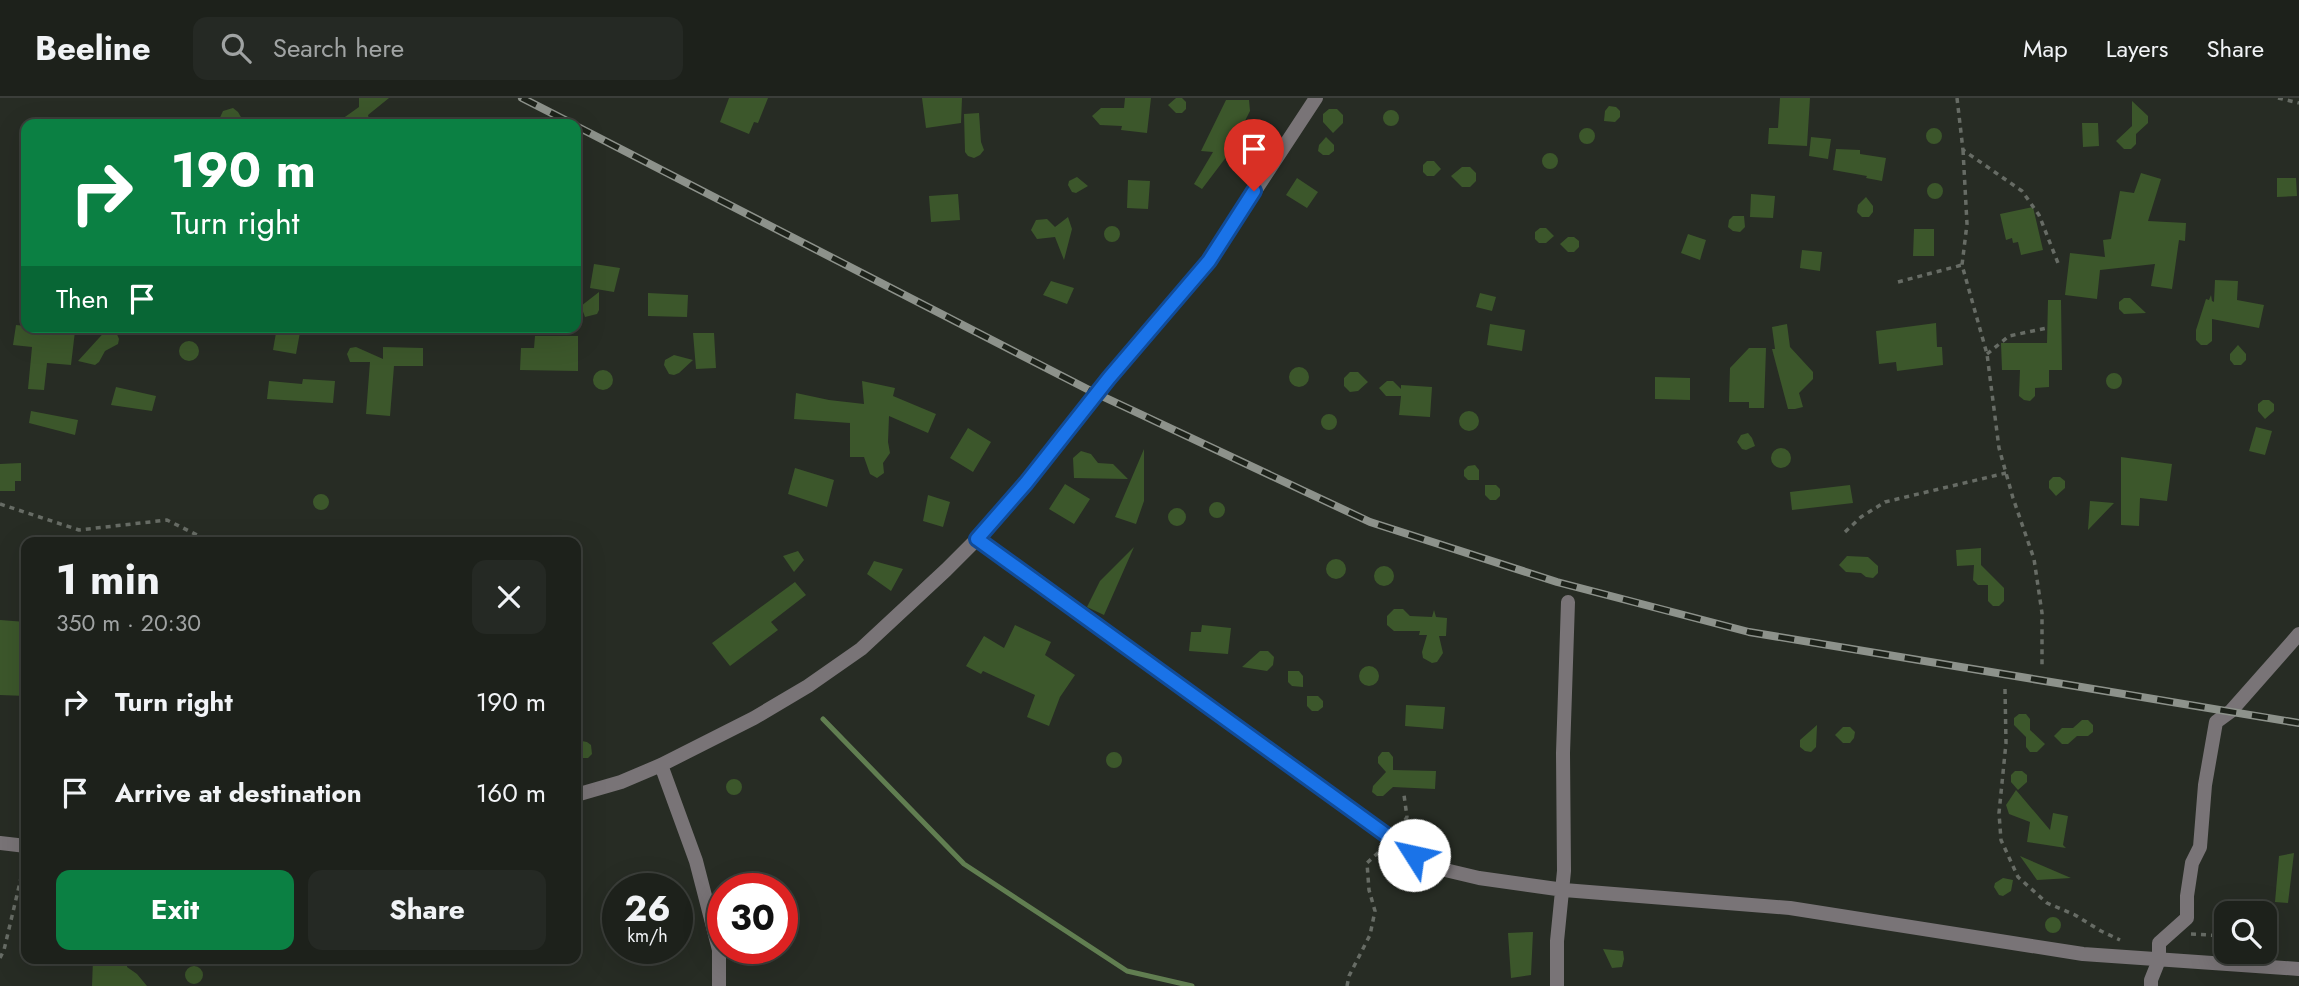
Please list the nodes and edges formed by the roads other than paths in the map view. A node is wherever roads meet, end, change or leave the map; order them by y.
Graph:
1 (1316, 98) edge
2 (977, 539) junction
3 (1568, 602) dead end
4 (2299, 634) edge
5 (661, 765) junction
6 (581, 794) edge
7 (0, 843) edge
8 (21, 845) edge
9 (1564, 890) junction
10 (2159, 960) junction
11 (2299, 969) edge
12 (719, 986) edge
13 (1557, 986) edge
14 (2151, 986) edge

1 - 2 street
2 - 5 street
2 - 9 street
3 - 9 street
4 - 10 street
5 - 6 street
5 - 12 street
7 - 8 street
9 - 10 street
9 - 13 street
10 - 11 street
10 - 14 street

